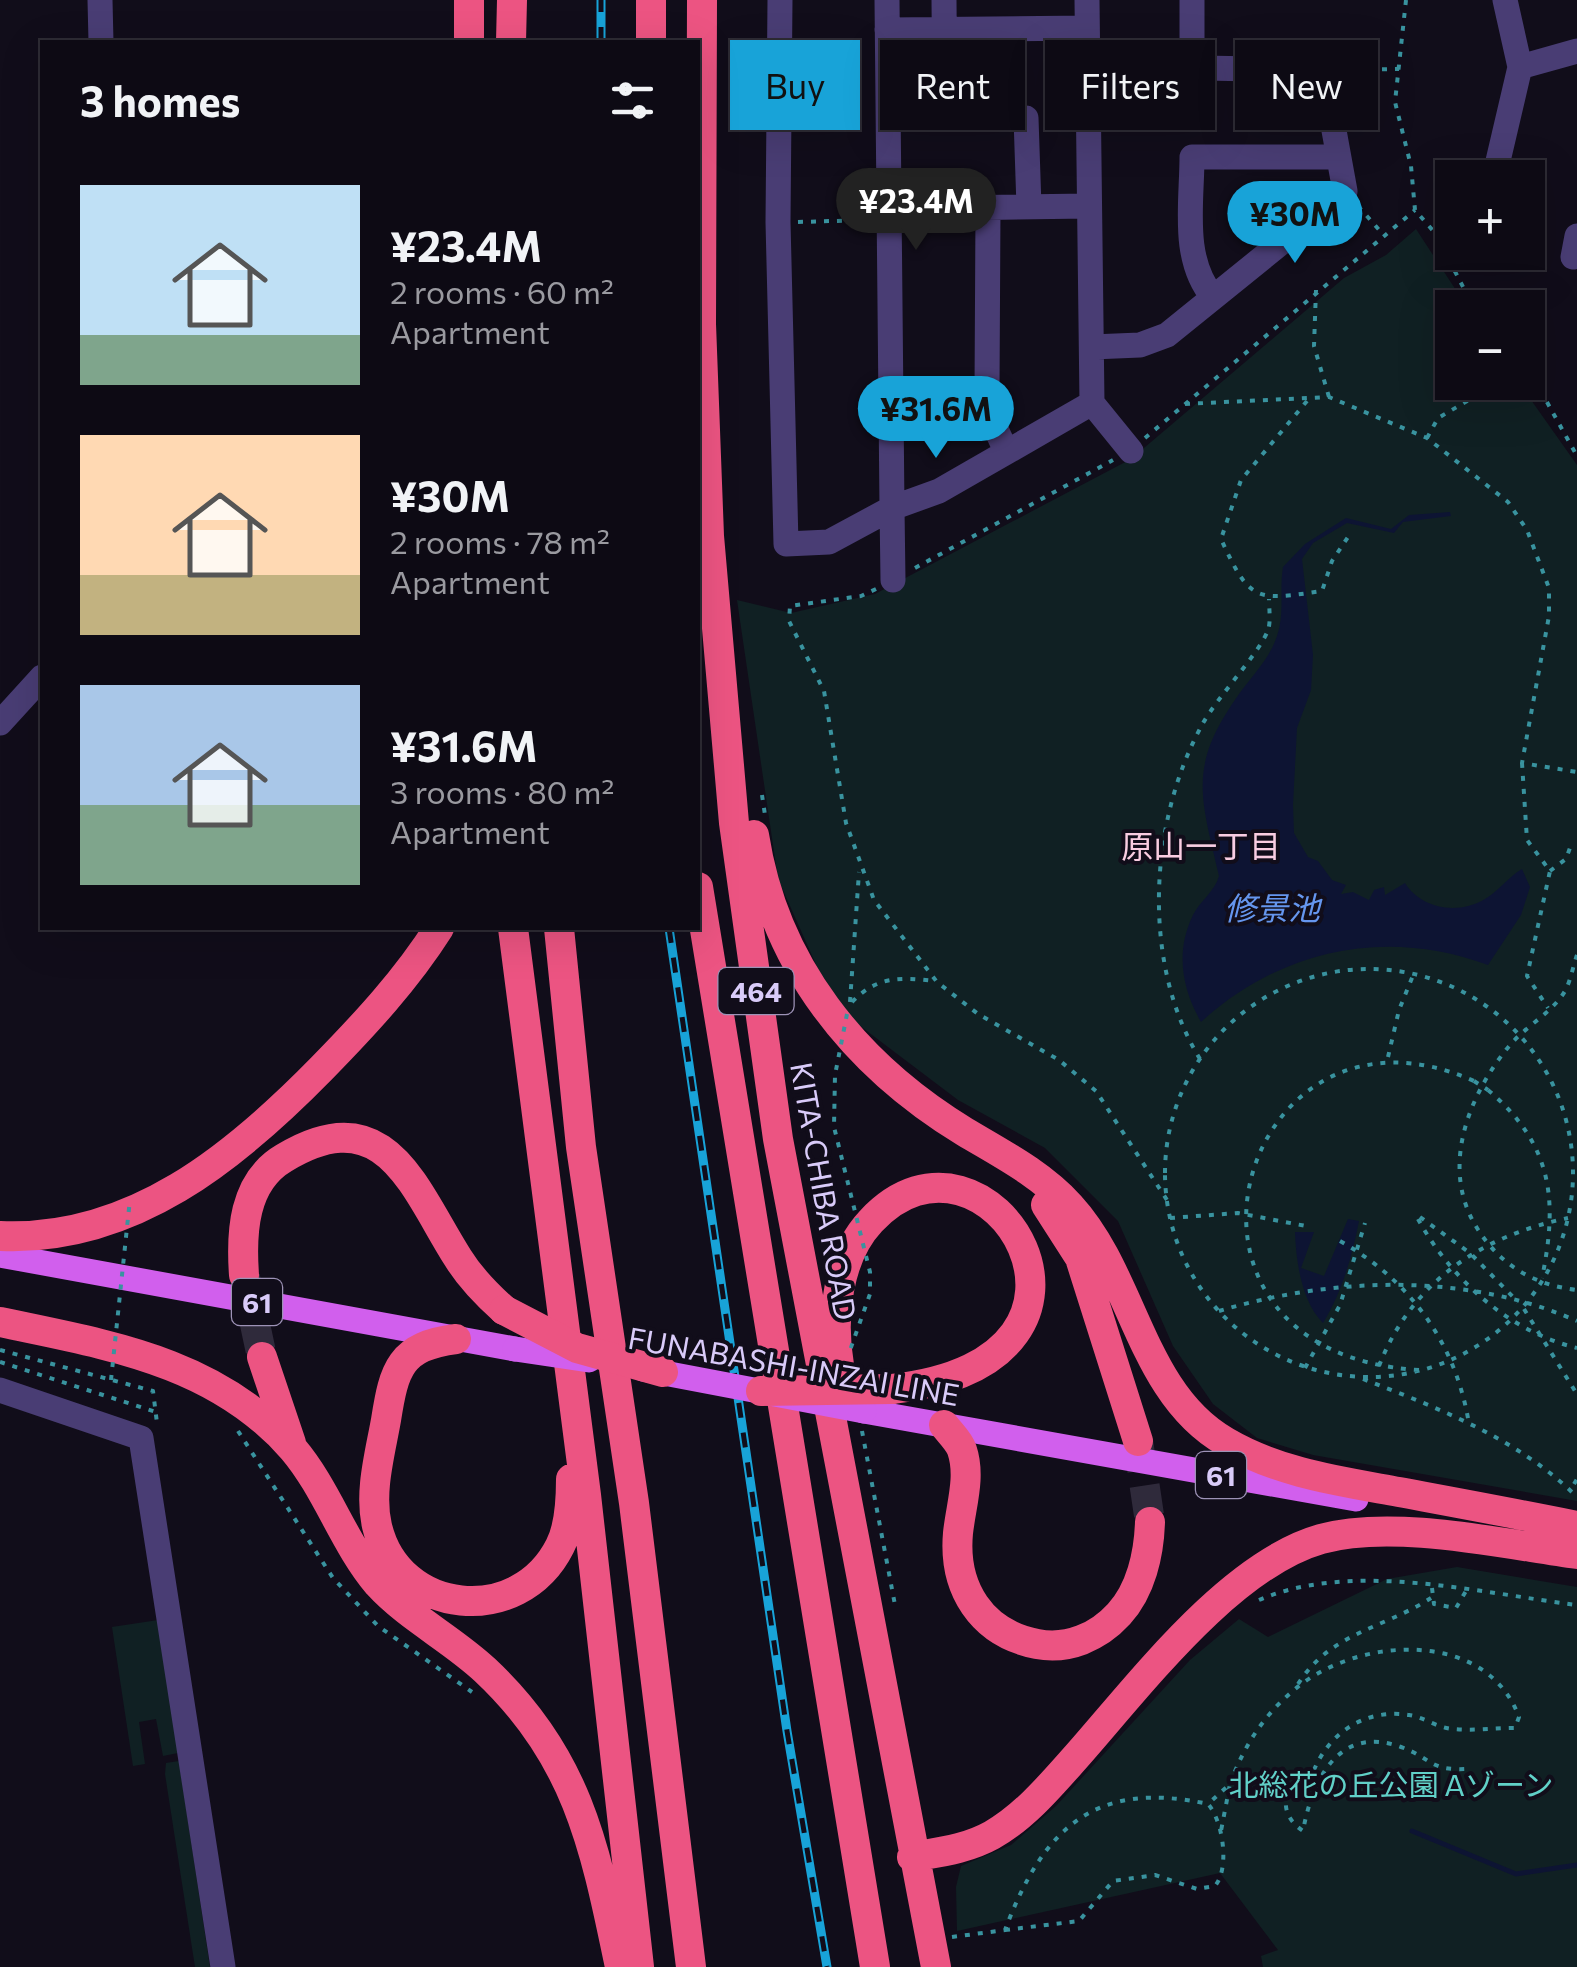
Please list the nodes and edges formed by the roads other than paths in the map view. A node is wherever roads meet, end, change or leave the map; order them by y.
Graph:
1 (100, 0) edge
2 (469, 0) edge
3 (512, 0) edge
4 (651, 0) edge
5 (702, 0) edge
6 (780, 0) edge
7 (886, 0) edge
8 (944, 0) edge
9 (1087, 0) edge
10 (1192, 0) edge
11 (1505, 0) edge
12 (1087, 28) junction
13 (944, 29) junction
14 (887, 30) junction
15 (101, 40) edge
16 (469, 40) edge
17 (511, 40) edge
18 (651, 40) edge
19 (1087, 40) edge
20 (1192, 40) edge
21 (1577, 51) edge
22 (1520, 66) junction
23 (1215, 68) edge
24 (1087, 130) edge
25 (1336, 157) junction
26 (1498, 160) edge
27 (1088, 206) junction
28 (1029, 207) junction
29 (988, 208) junction
30 (888, 214) junction
31 (1214, 297) junction
32 (1092, 346) junction
33 (1092, 404) junction
34 (1006, 451) junction
35 (1131, 451) road end
36 (892, 508) junction
37 (709, 536) junction
38 (893, 580) road end
39 (40, 678) edge
40 (0, 724) edge
41 (700, 899) edge
42 (438, 930) edge
43 (514, 930) edge
44 (558, 930) edge
45 (966, 1133) junction
46 (541, 1148) junction
47 (0, 1236) edge
48 (0, 1255) edge
49 (244, 1275) tunnel mouth
50 (0, 1322) edge
51 (456, 1339) junction
52 (262, 1357) tunnel mouth
53 (663, 1372) junction
54 (0, 1390) edge
55 (761, 1391) junction
56 (944, 1425) junction
57 (1138, 1441) tunnel mouth
58 (294, 1451) junction
59 (1150, 1522) tunnel mouth
60 (1577, 1526) edge
61 (1577, 1538) edge
62 (1577, 1554) edge
63 (887, 1709) junction
64 (912, 1857) junction
65 (223, 1967) edge
66 (620, 1967) edge
67 (639, 1967) edge
68 (691, 1967) edge
69 (876, 1967) edge
70 (936, 1967) edge

1 - 15 street
2 - 16 highway
3 - 17 highway
4 - 18 highway
5 - 37 highway, KITA-CHIBA ROAD / 464
6 - 36 street
7 - 14 street
8 - 13 street
9 - 12 street
10 - 20 street
11 - 22 street
12 - 13 street
12 - 19 street
13 - 14 street
13 - 28 street
14 - 30 street
21 - 22 street
22 - 26 street
23 - 25 street
24 - 27 street
25 - 31 street
25 - 31 street
27 - 28 street
27 - 32 street
28 - 29 street
29 - 30 street
29 - 34 street
30 - 36 street
31 - 32 street
32 - 33 street
33 - 34 street
33 - 35 street
34 - 36 street
36 - 38 street
37 - 45 highway
37 - 63 highway, KITA-CHIBA ROAD / 464
39 - 40 street
41 - 69 highway, 464
42 - 47 highway
43 - 46 highway
44 - 68 highway
45 - 57 highway
45 - 60 highway
46 - 51 highway
46 - 67 highway
48 - 51 main road, FUNABASHI-INZAI LINE / 61
49 - 53 highway, bridge
50 - 58 highway
51 - 53 main road, FUNABASHI-INZAI LINE / 61, bridge
52 - 58 highway
53 - 55 main road, FUNABASHI-INZAI LINE / 61, bridge
54 - 65 street
55 - 56 main road, FUNABASHI-INZAI LINE / 61, bridge
55 - 63 highway, bridge
56 - 59 highway
56 - 61 main road, FUNABASHI-INZAI LINE / 61
58 - 66 highway
62 - 64 highway
63 - 64 highway, KITA-CHIBA ROAD / 464
64 - 70 highway, KITA-CHIBA ROAD / 464

